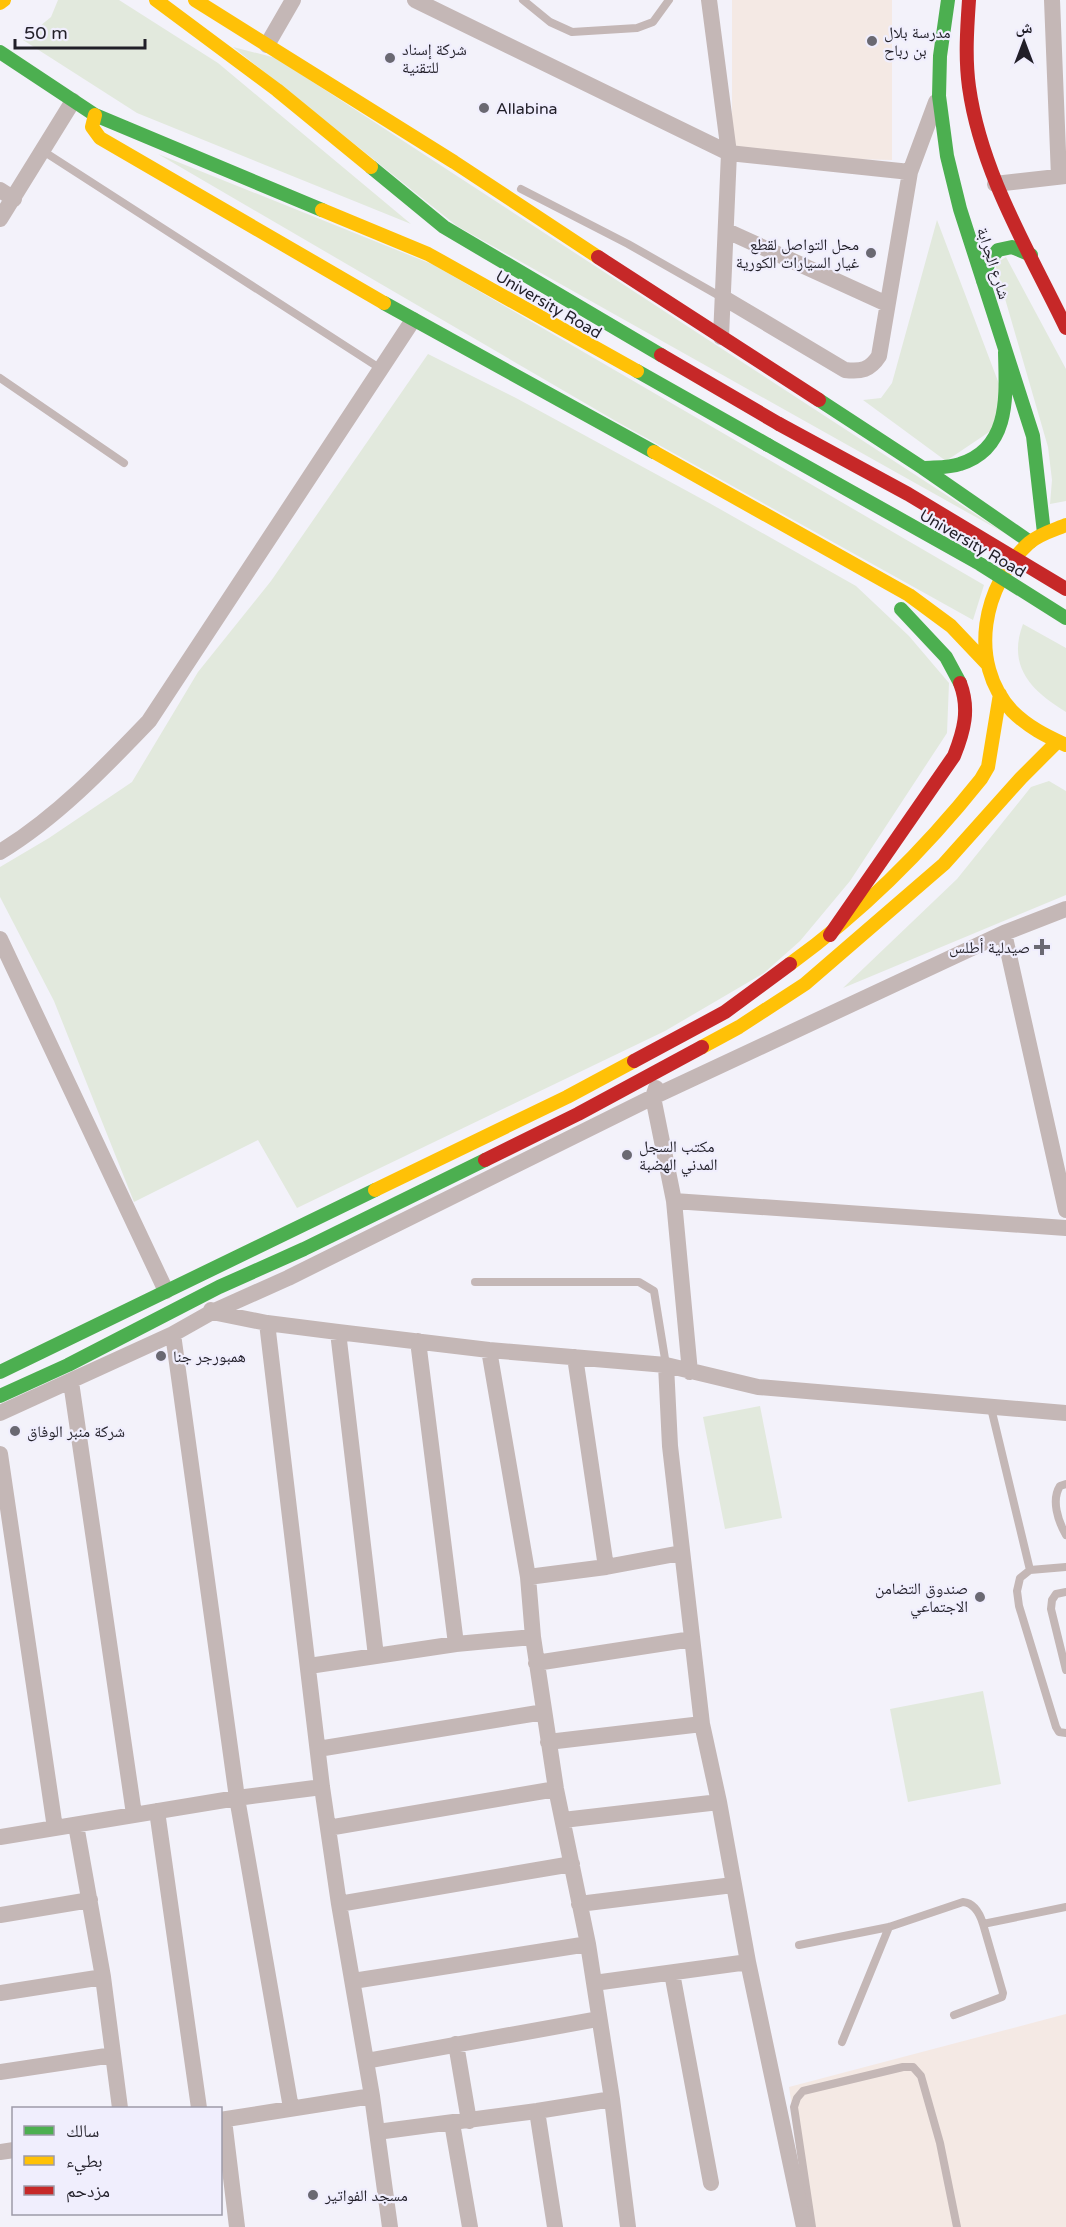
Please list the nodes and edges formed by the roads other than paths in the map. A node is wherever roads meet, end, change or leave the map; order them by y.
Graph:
1 (4, 0) edge
2 (156, 0) edge
3 (195, 0) edge
4 (293, 0) edge
5 (415, 0) edge
6 (523, 0) edge
7 (669, 0) edge
8 (709, 0) edge
9 (948, 0) edge
10 (969, 0) edge
11 (1052, 0) edge
12 (0, 3) edge
13 (1060, 33) edge
14 (267, 45) junction
15 (0, 52) edge
16 (939, 96) junction
17 (73, 101) junction
18 (95, 115) junction
19 (43, 151) junction
20 (729, 153) junction
21 (454, 162) junction
22 (910, 172) junction
23 (487, 174) dead end
24 (1062, 176) edge
25 (507, 183) dead end
26 (995, 184) junction
27 (7, 195) edge
28 (0, 219) edge
29 (727, 231) junction
30 (1031, 255) junction
31 (983, 281) junction
32 (724, 298) junction
33 (887, 304) junction
34 (413, 320) junction
35 (1066, 328) edge
36 (721, 337) junction
37 (1005, 352) junction
38 (381, 369) junction
39 (0, 378) edge
40 (124, 463) dead end
41 (923, 468) junction
42 (1066, 525) edge
43 (1044, 533) junction
44 (1030, 542) junction
45 (837, 553) junction
46 (1066, 589) edge
47 (1066, 618) edge
48 (988, 665) junction
49 (1000, 693) junction
50 (1062, 743) edge
51 (0, 852) edge
52 (1066, 909) edge
53 (1004, 933) junction
54 (830, 935) junction
55 (0, 939) edge
56 (663, 1070) junction
57 (652, 1096) junction
58 (567, 1097) junction
59 (578, 1114) junction
60 (674, 1201) junction
61 (1066, 1210) edge
62 (1066, 1228) edge
63 (476, 1282) dead end
64 (166, 1291) junction
65 (203, 1297) junction
66 (212, 1312) junction
67 (267, 1323) junction
68 (338, 1332) junction
69 (173, 1334) junction
70 (418, 1341) junction
71 (489, 1350) junction
72 (575, 1357) junction
73 (666, 1365) junction
74 (0, 1372) edge
75 (690, 1372) junction
76 (71, 1382) junction
77 (0, 1396) edge
78 (991, 1408) junction
79 (0, 1413) edge
80 (1066, 1413) edge
81 (0, 1454) edge
82 (1066, 1484) edge
83 (1066, 1535) edge
84 (681, 1553) junction
85 (606, 1567) junction
86 (1066, 1567) edge
87 (1030, 1570) junction
88 (528, 1577) junction
89 (1066, 1592) edge
90 (533, 1637) junction
91 (692, 1639) junction
92 (456, 1644) junction
93 (376, 1656) junction
94 (537, 1663) junction
95 (309, 1666) junction
96 (1066, 1670) edge
97 (544, 1712) junction
98 (702, 1724) junction
99 (1066, 1733) edge
100 (548, 1742) junction
101 (318, 1749) junction
102 (322, 1787) junction
103 (556, 1789) junction
104 (237, 1798) junction
105 (719, 1802) junction
106 (158, 1811) junction
107 (134, 1814) junction
108 (563, 1820) junction
109 (76, 1825) junction
110 (55, 1828) junction
111 (328, 1828) junction
112 (0, 1836) edge
113 (572, 1864) junction
114 (733, 1885) junction
115 (90, 1900) junction
116 (339, 1904) junction
117 (579, 1904) junction
118 (1066, 1907) edge
119 (0, 1914) edge
120 (983, 1924) junction
121 (889, 1927) junction
122 (588, 1944) junction
123 (799, 1945) dead end
124 (748, 1962) junction
125 (672, 1973) junction
126 (103, 1977) junction
127 (353, 1981) junction
128 (594, 1983) junction
129 (0, 1993) edge
130 (954, 2015) dead end
131 (598, 2019) junction
132 (842, 2042) dead end
133 (456, 2044) junction
134 (113, 2055) junction
135 (366, 2061) junction
136 (0, 2072) edge
137 (372, 2096) junction
138 (612, 2099) junction
139 (120, 2107) edge
140 (199, 2107) edge
141 (291, 2108) junction
142 (537, 2111) junction
143 (222, 2120) edge
144 (469, 2121) junction
145 (452, 2123) junction
146 (377, 2132) junction
147 (711, 2182) dead end
148 (237, 2227) edge
149 (390, 2227) edge
150 (470, 2227) edge
151 (555, 2227) edge
152 (628, 2227) edge
153 (804, 2227) edge
154 (812, 2227) edge
155 (957, 2227) edge

1 - 12 main road
2 - 46 main road, University Road, bridge
3 - 14 main road
4 - 14 street
5 - 20 street
6 - 7 lane
8 - 20 street
9 - 16 main road, شارع الجرابة
10 - 26 main road, شارع الجرابة
11 - 13 street
13 - 24 street
14 - 21 main road
15 - 17 main road, University Road
16 - 22 street
16 - 31 main road, شارع الجرابة
17 - 18 main road, University Road
17 - 19 street
18 - 34 main road
18 - 47 main road, University Road, bridge
19 - 27 street
19 - 38 lane
20 - 22 street
20 - 29 street
21 - 23 lane
21 - 36 main road
22 - 33 street
24 - 26 street
25 - 32 lane
26 - 30 main road, شارع الجرابة
27 - 28 street
29 - 32 street
29 - 33 street
30 - 31 main road
30 - 35 main road, شارع الجرابة
31 - 37 main road, شارع الجرابة
32 - 33 street
32 - 36 street
34 - 38 street
34 - 45 main road
36 - 41 main road
37 - 41 main road
37 - 43 main road, شارع الجرابة
38 - 51 street
39 - 40 lane
41 - 44 main road
42 - 43 main road
43 - 44 main road
44 - 48 main road
45 - 48 main road
45 - 54 main road
48 - 49 main road
49 - 50 main road
49 - 54 main road
50 - 56 main road
52 - 53 street
53 - 57 street
53 - 61 street
54 - 58 main road
55 - 64 street
56 - 57 street
56 - 59 main road
57 - 60 street
57 - 66 street
58 - 59 main road
58 - 64 main road
59 - 65 main road
60 - 62 street
60 - 75 street
63 - 73 lane
64 - 74 main road
65 - 66 street
65 - 77 main road
66 - 67 street
66 - 69 street
67 - 68 street
67 - 95 street
68 - 70 street
68 - 93 street
69 - 76 street
69 - 104 street
70 - 71 street
70 - 92 street
71 - 72 street
71 - 88 street
72 - 73 street
72 - 85 street
73 - 75 street
73 - 84 street
75 - 78 street
76 - 79 street
76 - 107 street
78 - 80 street
78 - 87 lane
81 - 110 street
82 - 83 lane
84 - 85 street
84 - 91 street
85 - 88 street
86 - 87 lane
87 - 99 lane
88 - 90 street
89 - 96 lane
90 - 92 street
90 - 94 street
91 - 94 street
91 - 98 street
92 - 93 street
93 - 95 street
94 - 97 street
95 - 101 street
97 - 100 street
97 - 101 street
98 - 100 street
98 - 105 street
100 - 103 street
101 - 102 street
102 - 104 street
102 - 111 street
103 - 108 street
103 - 111 street
104 - 106 street
104 - 141 street
105 - 108 street
105 - 114 street
106 - 107 street
106 - 140 street
107 - 109 street
108 - 113 street
109 - 110 street
109 - 115 street
110 - 112 street
111 - 116 street
113 - 116 street
113 - 117 street
114 - 117 street
114 - 124 street
115 - 119 street
115 - 126 street
116 - 127 street
117 - 122 street
118 - 120 lane
120 - 121 lane
120 - 130 lane
121 - 123 lane
121 - 132 lane
122 - 127 street
122 - 128 street
124 - 125 street
124 - 153 street
125 - 128 street
125 - 147 street
126 - 129 street
126 - 134 street
127 - 135 street
128 - 131 street
131 - 133 street
131 - 138 street
133 - 135 street
133 - 144 street
134 - 136 street
134 - 139 street
135 - 137 street
137 - 141 street
137 - 146 street
138 - 142 street
138 - 152 street
141 - 143 street
142 - 144 street
142 - 151 street
143 - 148 street
144 - 145 street
145 - 146 street
145 - 150 street
146 - 149 street
154 - 155 lane

